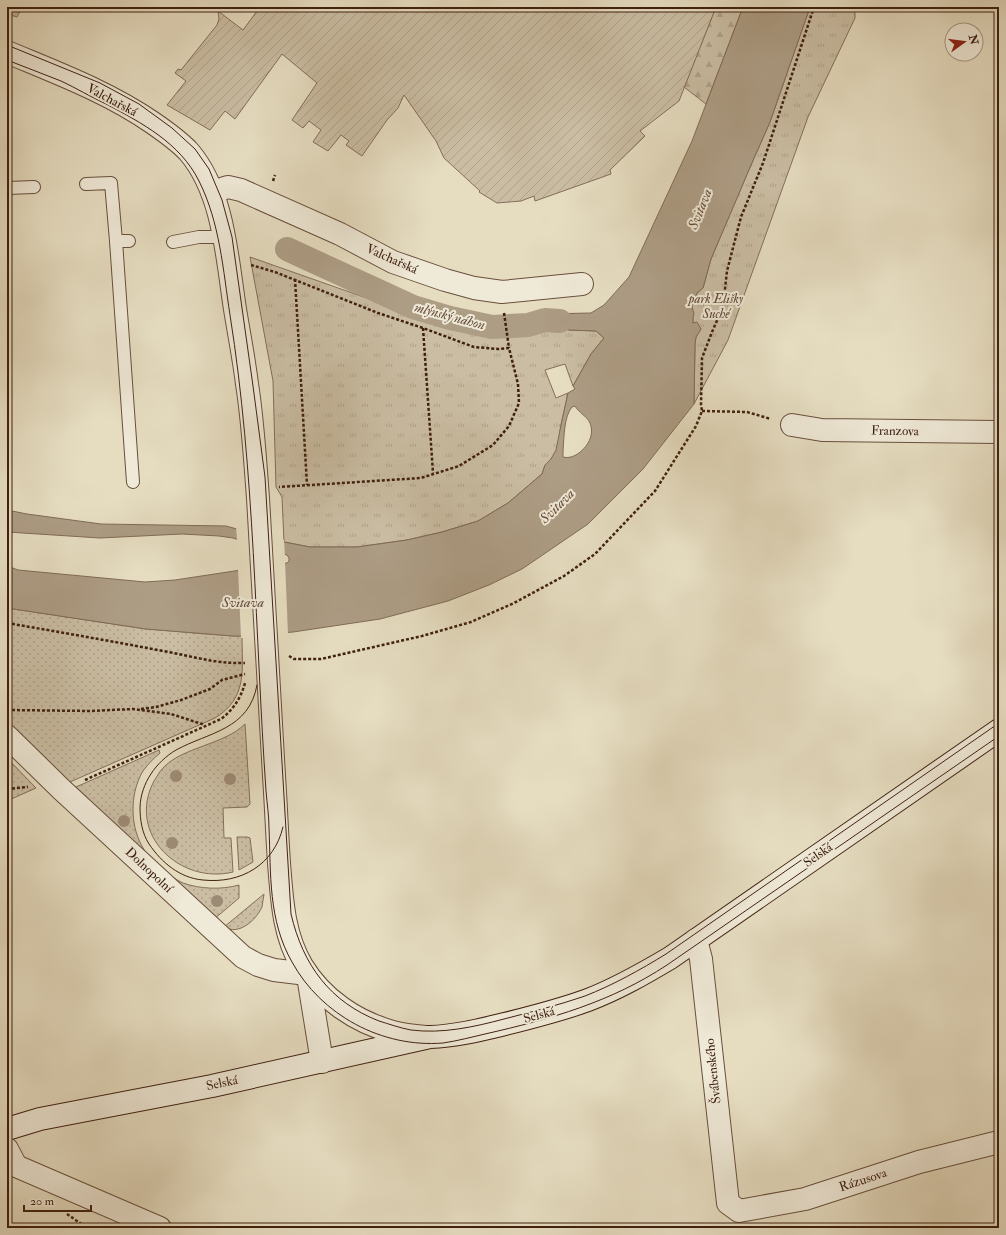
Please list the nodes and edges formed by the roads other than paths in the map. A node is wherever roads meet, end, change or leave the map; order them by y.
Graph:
1 (7, 52) edge
2 (86, 184) dead end
3 (34, 187) dead end
4 (7, 188) edge
5 (212, 192) junction
6 (224, 237) junction
7 (116, 241) junction
8 (129, 241) dead end
9 (173, 242) dead end
10 (582, 284) dead end
11 (792, 425) road end
12 (999, 432) edge
13 (133, 482) dead end
14 (999, 730) edge
15 (7, 736) edge
16 (696, 940) junction
17 (308, 974) junction
18 (430, 1037) junction
19 (322, 1062) junction
20 (7, 1129) edge
21 (999, 1142) edge
22 (7, 1149) edge
23 (728, 1203) joint
24 (160, 1228) edge

1 - 5 street, Valchařská
2 - 7 lane
3 - 4 lane
5 - 6 street, Valchařská
5 - 10 street, Valchařská
6 - 9 lane
6 - 17 street, Valchařská
7 - 8 lane
7 - 13 lane
11 - 12 street, Franzova
14 - 16 street, Selská
15 - 17 street, Dolnopolní
16 - 18 street, Selská
16 - 23 street, Švábenského
17 - 18 street
17 - 19 street
18 - 19 street, Selská
19 - 20 street, Selská
21 - 23 street, Rázusova
22 - 24 street

